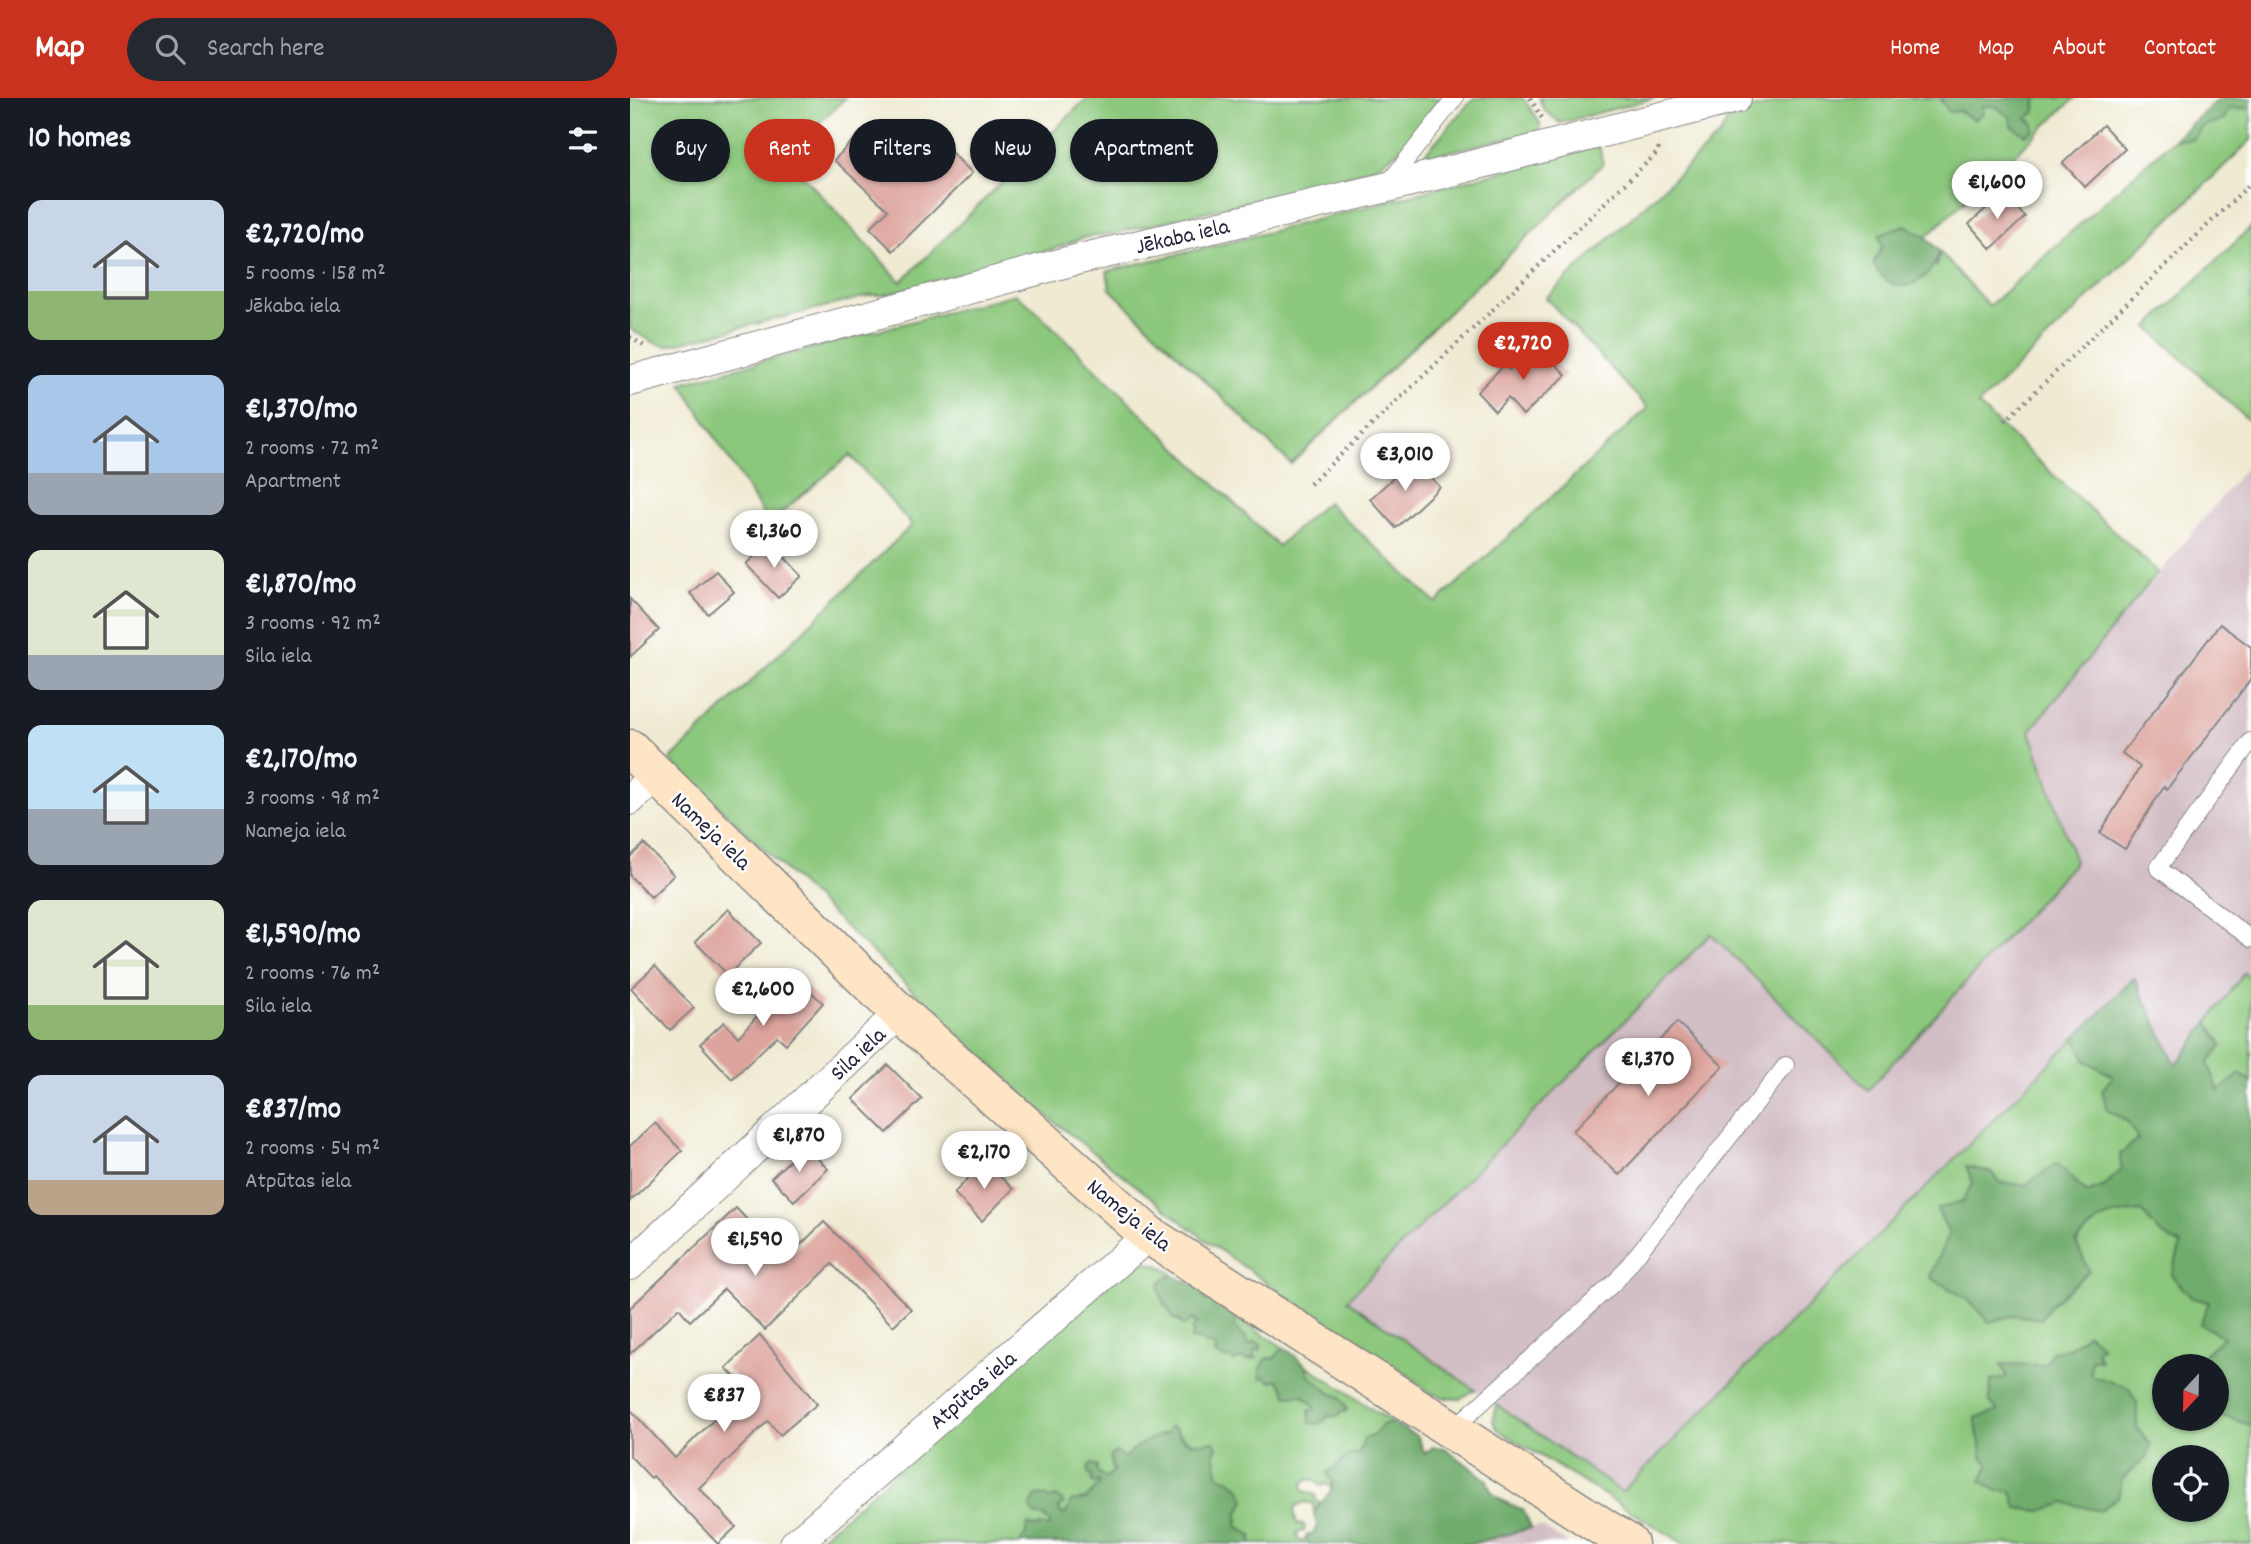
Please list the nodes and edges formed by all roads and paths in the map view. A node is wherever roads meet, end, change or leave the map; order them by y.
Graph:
1 (1455, 98) edge
2 (1735, 98) edge
3 (1662, 117) junction
4 (2251, 183) edge
5 (1384, 188) junction
6 (630, 381) edge
7 (2005, 421) dead end
8 (1310, 484) dead end
9 (2251, 741) edge
10 (638, 774) edge
11 (2251, 939) edge
12 (900, 1013) junction
13 (1786, 1065) dead end
14 (1149, 1235) junction
15 (630, 1265) edge
16 (1452, 1430) junction
17 (795, 1544) edge
18 (1629, 1544) edge

1 - 5 lane
2 - 3 street, Jēkaba iela
3 - 5 street, Jēkaba iela
3 - 8 path
4 - 7 path
5 - 6 street, Jēkaba iela
9 - 11 lane
10 - 12 street, Nameja iela
12 - 14 street, Nameja iela
12 - 15 street, Sila iela
13 - 16 lane
14 - 16 street, Nameja iela
14 - 17 street, Atpūtas iela
16 - 18 street, Nameja iela

